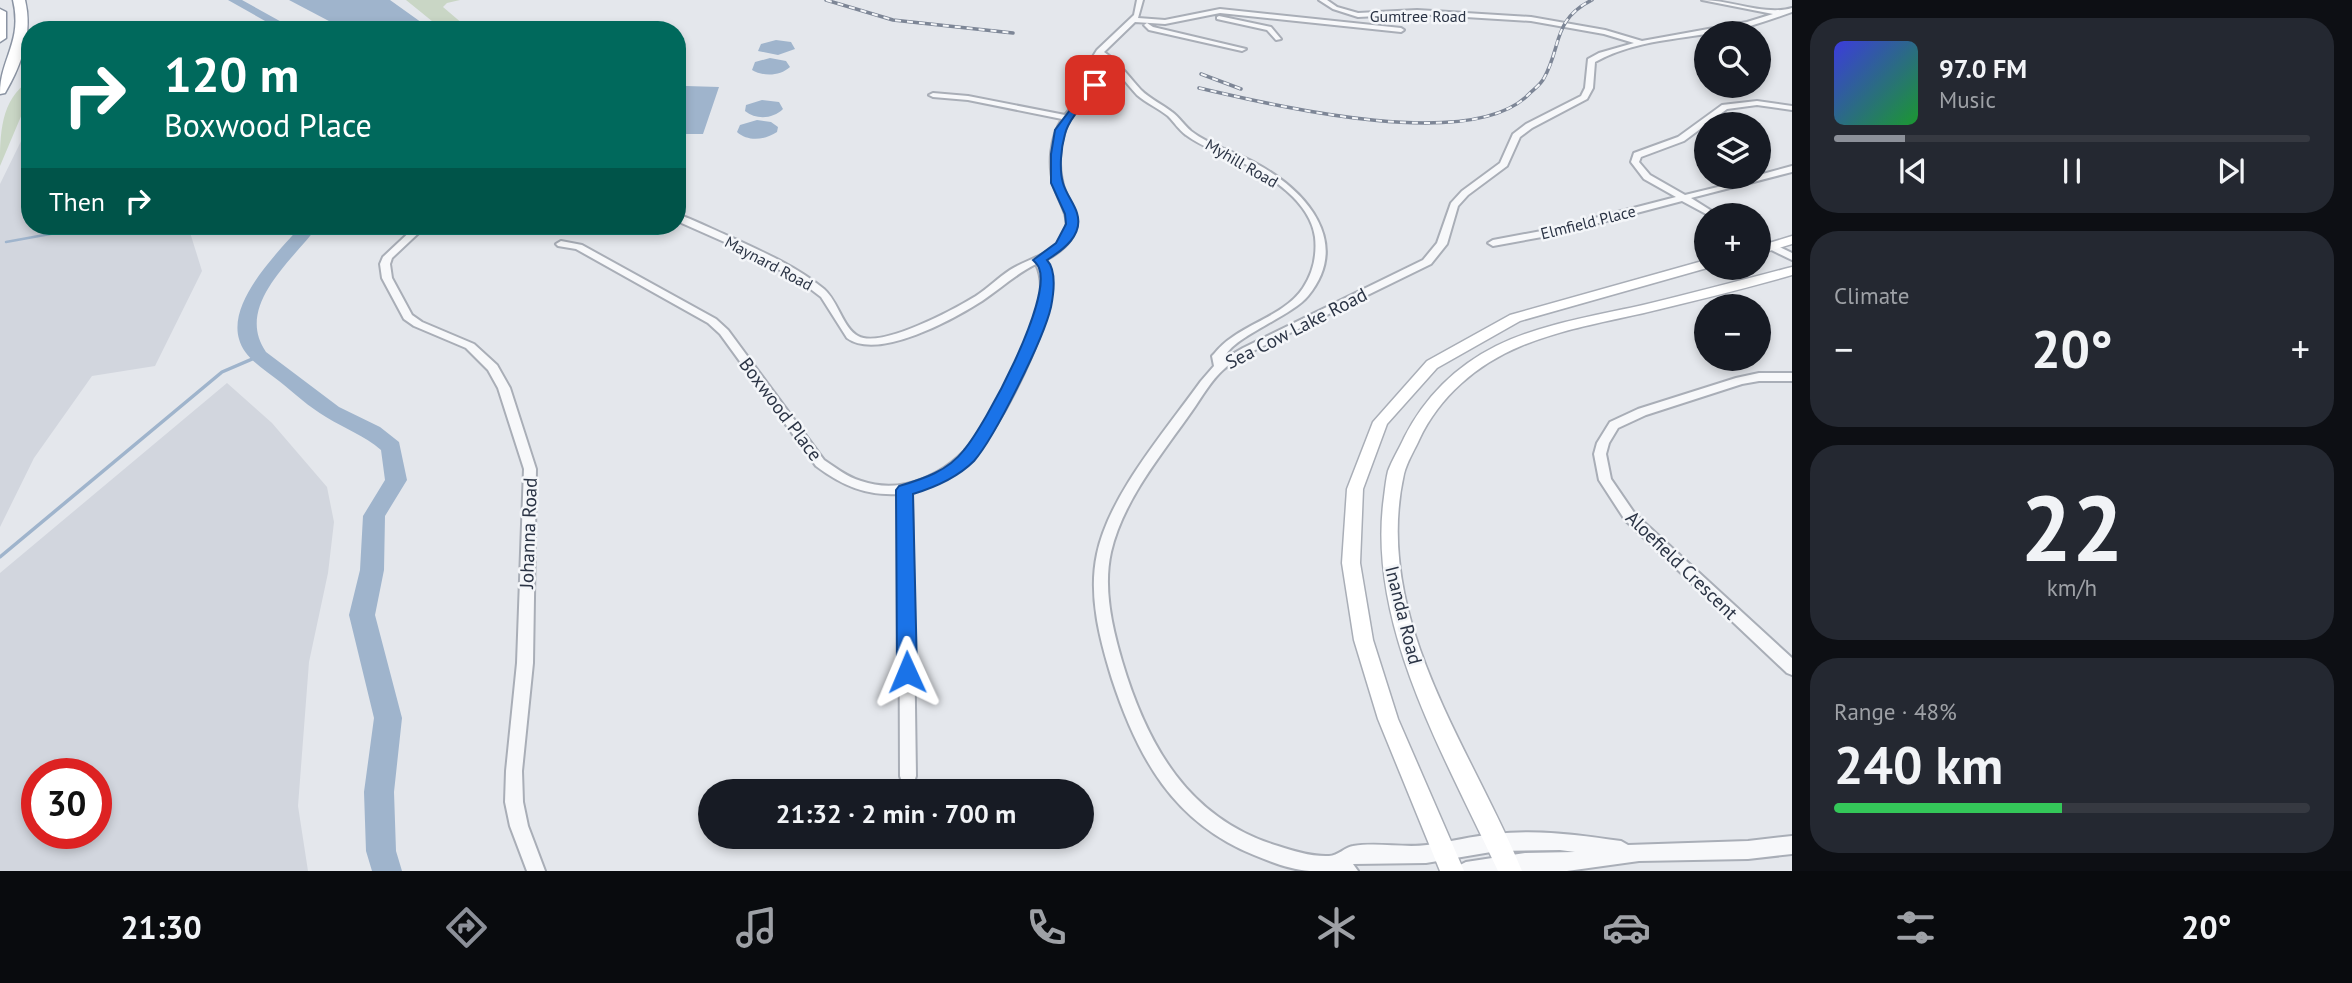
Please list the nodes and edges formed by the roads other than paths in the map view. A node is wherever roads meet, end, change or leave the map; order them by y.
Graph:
1 (19, 0) edge
2 (1140, 0) edge
3 (1322, 0) edge
4 (1706, 0) edge
5 (1792, 10) edge
6 (0, 12) edge
7 (1778, 13) junction
8 (1201, 15) junction
9 (1134, 20) junction
10 (24, 21) edge
11 (1146, 22) junction
12 (1401, 30) dead end
13 (0, 38) edge
14 (1278, 38) dead end
15 (21, 42) edge
16 (1641, 43) junction
17 (1242, 49) dead end
18 (1100, 52) junction
19 (0, 90) edge
20 (933, 95) dead end
21 (1792, 108) edge
22 (1068, 118) junction
23 (1792, 169) edge
24 (1683, 197) junction
25 (1694, 203) edge
26 (686, 222) edge
27 (411, 235) edge
28 (1493, 243) dead end
29 (1771, 243) edge
30 (1771, 243) edge
31 (561, 244) dead end
32 (1792, 251) edge
33 (1792, 257) edge
34 (1039, 260) junction
35 (1694, 267) edge
36 (1792, 271) edge
37 (1220, 366) junction
38 (1792, 377) edge
39 (905, 490) junction
40 (1792, 668) edge
41 (908, 776) dead end
42 (1497, 842) junction
43 (1792, 845) edge
44 (1639, 852) junction
45 (1448, 861) edge
46 (1300, 866) edge
47 (1342, 867) edge
48 (1509, 869) edge
49 (536, 871) edge
50 (1466, 871) edge

1 - 10 highway
2 - 9 street
3 - 16 street, Gumtree Road
4 - 7 street
5 - 7 street, Sea Cow Lake Road
6 - 13 highway
7 - 16 street, Sea Cow Lake Road
8 - 11 street
8 - 12 street
8 - 14 street
9 - 11 street
9 - 18 street
11 - 17 street
15 - 19 highway
16 - 37 street, Sea Cow Lake Road
18 - 22 street, Maynard Road
18 - 37 street, Myhill Road
20 - 22 street
21 - 24 street
22 - 34 street, Maynard Road
23 - 24 street, Elmfield Place
24 - 25 street
24 - 28 street, Elmfield Place
26 - 34 street, Maynard Road
27 - 49 street, Johanna Road
29 - 32 street
30 - 33 street
31 - 39 street, Boxwood Place
34 - 39 street, Boxwood Place
35 - 45 main road
36 - 42 main road, Inanda Road
37 - 46 street, Sea Cow Lake Road
38 - 40 street, Aloefield Crescent
39 - 41 street
42 - 44 street
42 - 45 street
42 - 48 main road, Inanda Road
43 - 44 street
44 - 48 street
45 - 47 street
46 - 47 street, Sea Cow Lake Road
48 - 50 street

